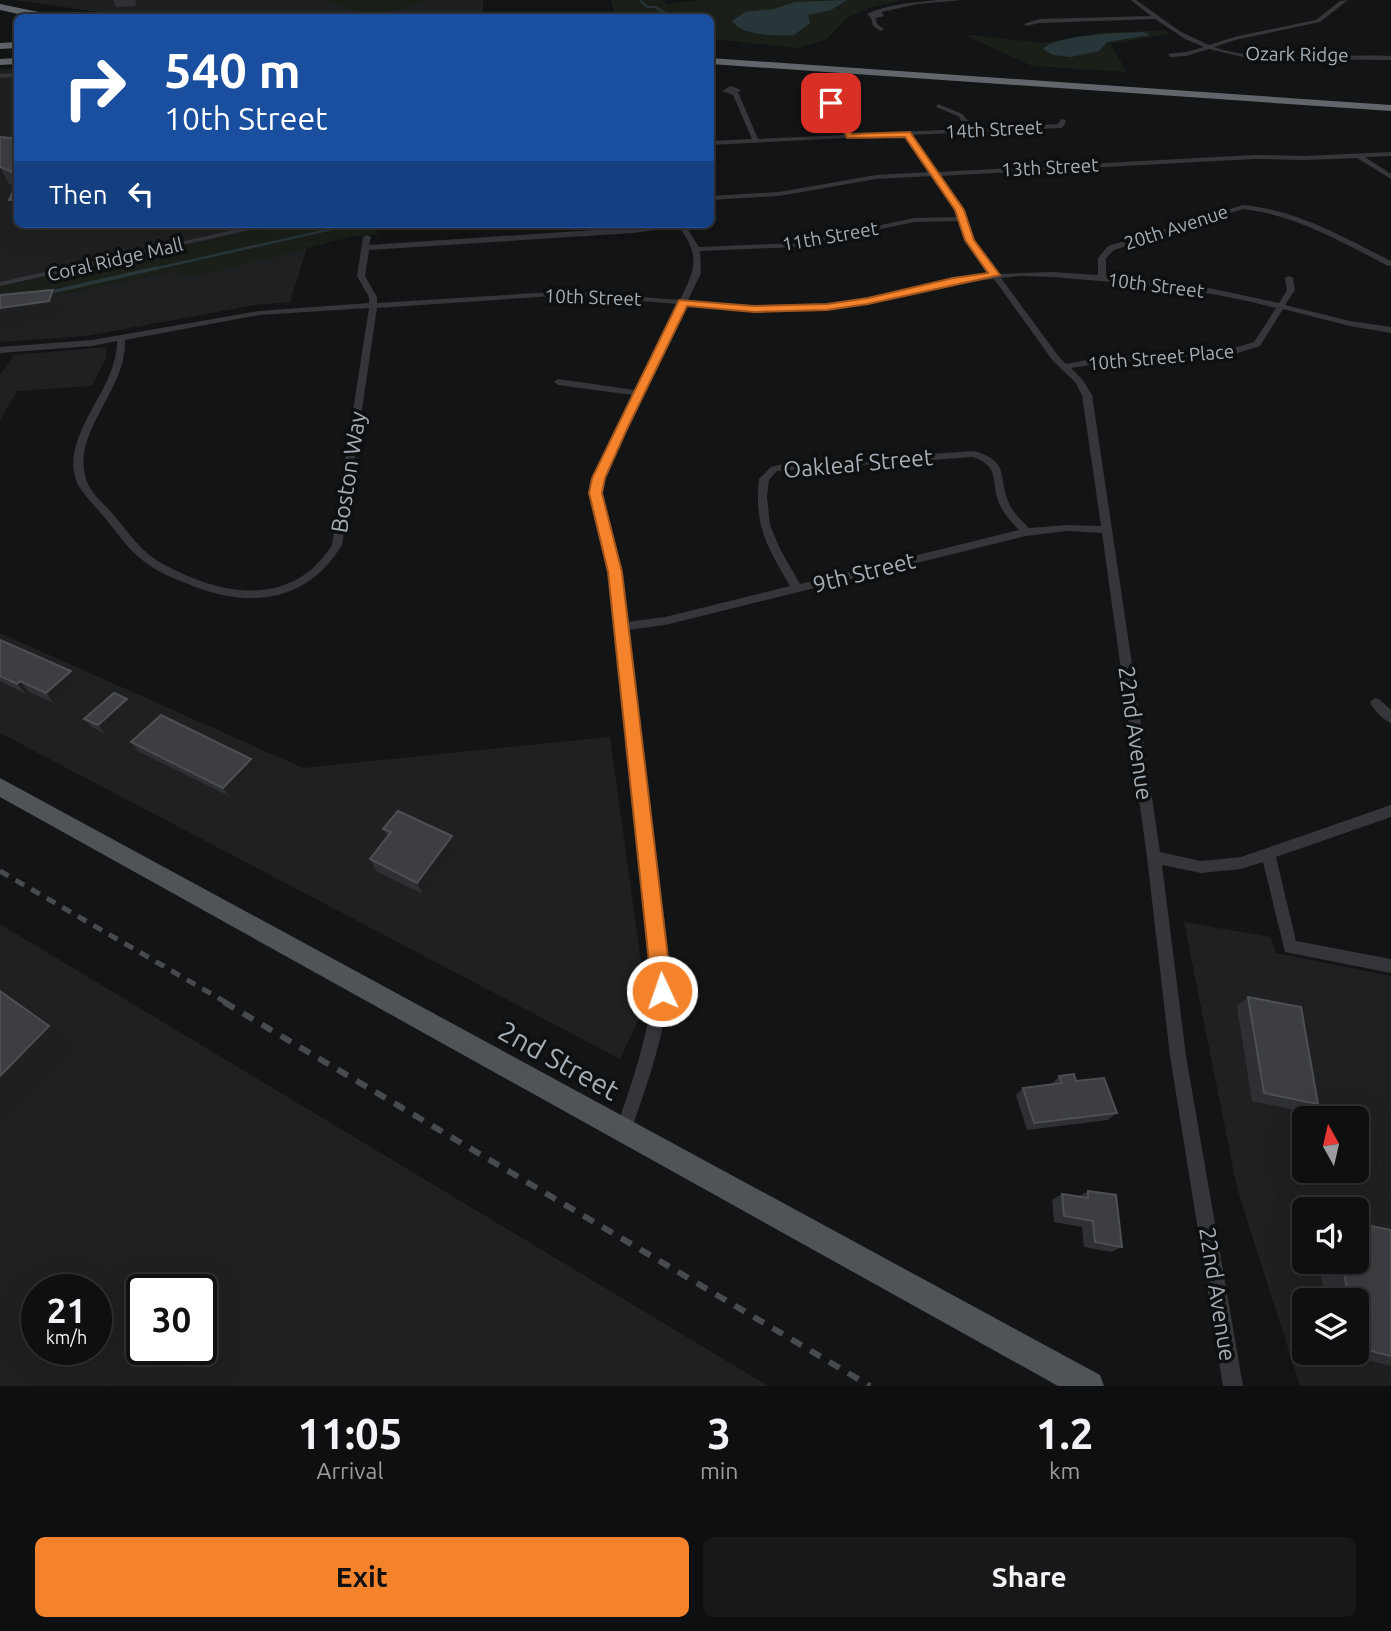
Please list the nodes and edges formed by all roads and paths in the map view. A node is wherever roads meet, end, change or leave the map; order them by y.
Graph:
1 (960, 0) edge
2 (1134, 0) edge
3 (1346, 0) edge
4 (0, 7) edge
5 (34, 14) edge
6 (1157, 17) junction
7 (1027, 24) dead end
8 (881, 29) dead end
9 (1209, 47) junction
10 (714, 53) edge
11 (1170, 55) dead end
12 (1391, 58) edge
13 (714, 61) edge
14 (735, 92) dead end
15 (833, 97) dead end
16 (1391, 100) edge
17 (938, 106) dead end
18 (1391, 108) edge
19 (1063, 120) dead end
20 (974, 130) junction
21 (907, 134) junction
22 (849, 137) junction
23 (756, 141) junction
24 (714, 144) edge
25 (1391, 154) edge
26 (1359, 156) junction
27 (934, 174) junction
28 (1391, 177) edge
29 (714, 198) edge
30 (964, 219) junction
31 (253, 228) edge
32 (654, 228) edge
33 (684, 228) edge
34 (367, 237) dead end
35 (365, 248) junction
36 (697, 249) junction
37 (1391, 264) edge
38 (995, 275) junction
39 (1289, 278) dead end
40 (1102, 279) junction
41 (0, 284) edge
42 (683, 302) junction
43 (373, 306) junction
44 (1280, 307) junction
45 (1391, 330) edge
46 (121, 338) junction
47 (0, 350) edge
48 (1063, 367) junction
49 (558, 382) dead end
50 (638, 394) junction
51 (1108, 530) junction
52 (1026, 532) junction
53 (797, 588) junction
54 (622, 626) junction
55 (1376, 703) dead end
56 (1391, 718) edge
57 (0, 787) edge
58 (1391, 811) edge
59 (1268, 854) junction
60 (1154, 857) junction
61 (1290, 947) joint
62 (1391, 966) edge
63 (622, 1131) junction
64 (1089, 1386) edge
65 (1233, 1386) edge

1 - 8 street
2 - 6 street, Ozark Ridge
3 - 9 street
4 - 5 highway
6 - 7 street
6 - 9 street, Ozark Ridge
9 - 11 street
9 - 12 street, Ozark Ridge
10 - 16 highway
13 - 18 highway
14 - 23 street
15 - 22 street
17 - 20 street
19 - 20 street, 14th Street
20 - 21 street, 14th Street
21 - 22 street, 14th Street
21 - 27 street, 22nd Avenue
22 - 23 street, 14th Street
23 - 24 street, 14th Street
25 - 26 street, 13th Street
26 - 27 street, 13th Street
26 - 28 street
27 - 29 street, 13th Street
27 - 30 street, 22nd Avenue
30 - 36 street, 11th Street
30 - 38 street, 22nd Avenue
31 - 41 street, Coral Ridge Mall
32 - 35 street
33 - 36 street
34 - 35 street
35 - 43 street
36 - 42 street
37 - 40 street, 20th Avenue
38 - 40 street, 10th Street
38 - 42 street, 10th Street
38 - 48 street, 22nd Avenue
39 - 44 street, 10th Street Place
40 - 44 street, 10th Street
42 - 43 street, 10th Street
42 - 50 street
43 - 46 street, 10th Street
43 - 46 street, Boston Way
44 - 45 street, 10th Street
44 - 48 street, 10th Street Place
46 - 47 street, 10th Street
48 - 51 street, 22nd Avenue
49 - 50 street
50 - 54 street
51 - 52 street, 9th Street
51 - 60 street, 22nd Avenue
52 - 53 street, 9th Street
52 - 53 street, Oakleaf Street
53 - 54 street, 9th Street
54 - 63 street
55 - 56 street
57 - 63 main road, 2nd Street
58 - 59 street
59 - 60 street
59 - 61 street
60 - 65 street, 22nd Avenue
61 - 62 street
63 - 64 main road, 2nd Street

